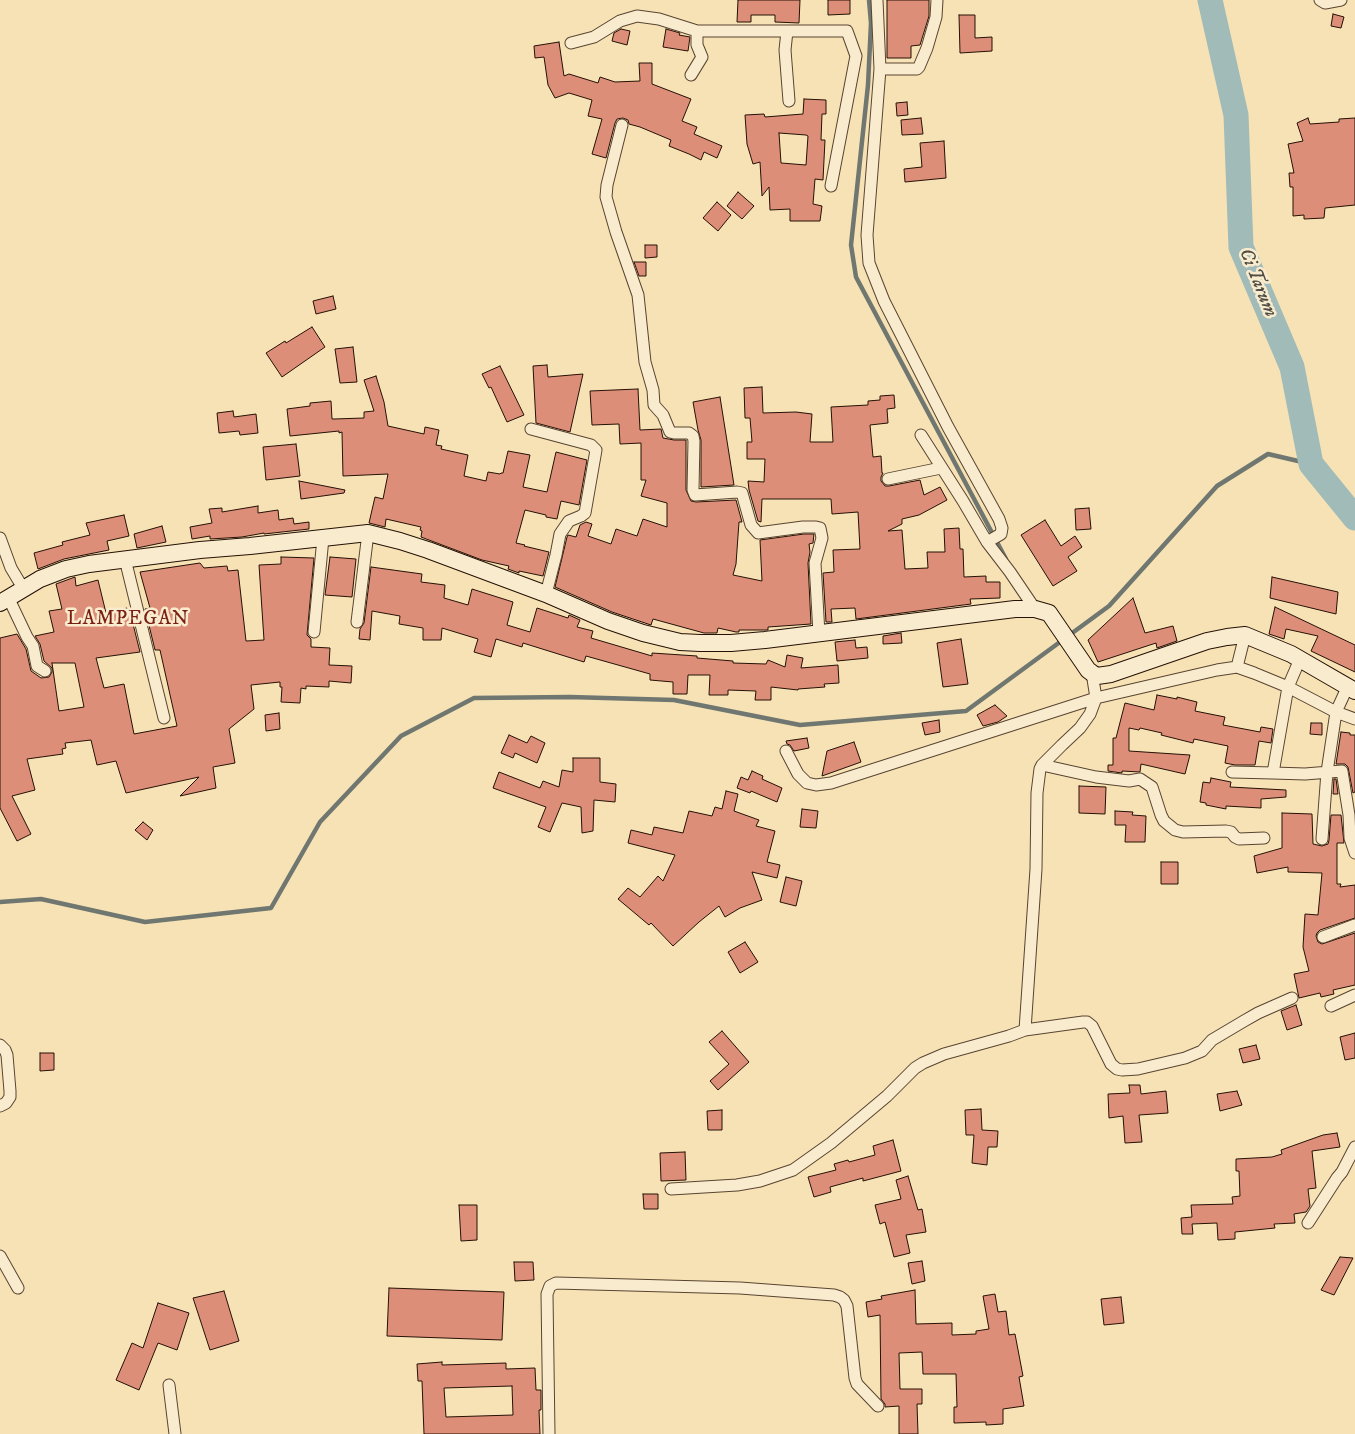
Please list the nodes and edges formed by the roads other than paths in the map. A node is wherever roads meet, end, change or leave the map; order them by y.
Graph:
1 (877, 0) edge
2 (937, 0) edge
3 (1320, 0) edge
4 (1341, 0) edge
5 (697, 31) junction
6 (787, 31) junction
7 (571, 43) dead end
8 (870, 60) junction
9 (691, 75) dead end
10 (789, 101) dead end
11 (622, 125) dead end
12 (832, 186) dead end
13 (531, 429) dead end
14 (921, 434) dead end
15 (941, 468) junction
16 (888, 479) dead end
17 (368, 533) junction
18 (0, 538) edge
19 (323, 538) junction
20 (989, 542) junction
21 (126, 559) junction
22 (23, 588) junction
23 (546, 594) junction
24 (4, 600) edge
25 (1042, 611) junction
26 (358, 622) dead end
27 (314, 632) dead end
28 (819, 634) junction
29 (1244, 638) junction
30 (1299, 662) junction
31 (1237, 664) junction
32 (45, 670) dead end
33 (1090, 672) junction
34 (1289, 684) junction
35 (1349, 690) edge
36 (1096, 698) junction
37 (1337, 709) junction
38 (164, 718) dead end
39 (1355, 719) edge
40 (786, 751) dead end
41 (1042, 765) junction
42 (1232, 772) dead end
43 (1327, 772) junction
44 (1273, 773) junction
45 (1264, 838) dead end
46 (1322, 839) dead end
47 (1355, 853) edge
48 (1355, 925) edge
49 (1324, 937) dead end
50 (1355, 995) edge
51 (1292, 998) dead end
52 (1331, 1006) dead end
53 (1025, 1030) junction
54 (0, 1045) edge
55 (0, 1106) edge
56 (1355, 1147) edge
57 (671, 1189) dead end
58 (1308, 1223) dead end
59 (0, 1256) edge
60 (18, 1288) dead end
61 (169, 1385) dead end
62 (878, 1406) dead end
63 (175, 1434) edge
64 (549, 1434) edge

1 - 8 street
2 - 8 street
3 - 4 street
5 - 6 street
5 - 7 street
5 - 9 street
6 - 8 street
6 - 10 street
8 - 12 street
8 - 20 street
11 - 28 street
13 - 23 street
14 - 15 street
15 - 16 street
15 - 20 street
17 - 19 main road
17 - 23 main road
17 - 26 street
18 - 22 street
19 - 21 main road
19 - 27 street
20 - 25 street
21 - 22 main road
21 - 38 street
22 - 24 main road
23 - 28 main road
24 - 32 street
25 - 28 main road
25 - 33 main road
29 - 30 main road
29 - 31 street
29 - 33 main road
30 - 34 street
30 - 35 main road
31 - 34 street
31 - 36 street
33 - 36 street
34 - 37 street
34 - 44 street
35 - 37 street
36 - 40 street
36 - 41 street
37 - 39 street
37 - 43 street
41 - 45 street
41 - 53 street
42 - 44 street
43 - 44 street
43 - 46 street
43 - 47 street
48 - 49 street
50 - 52 street
51 - 53 street
53 - 57 street
54 - 55 street
56 - 58 street
59 - 60 street
61 - 63 street
62 - 64 street

